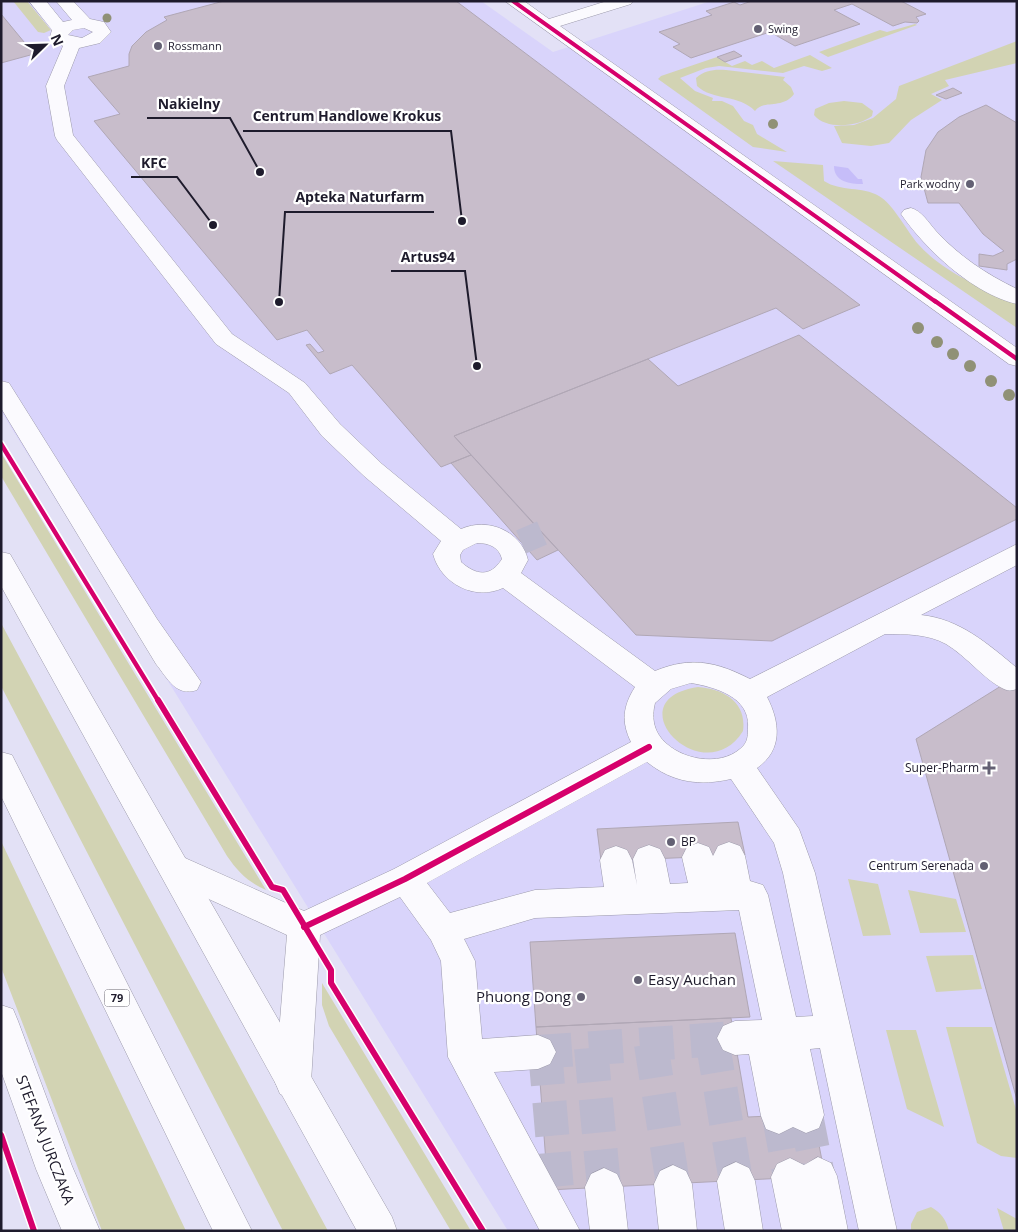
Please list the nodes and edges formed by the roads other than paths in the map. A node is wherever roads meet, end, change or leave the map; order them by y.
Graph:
1 (37, 1) edge
2 (64, 1) edge
3 (513, 1) edge
4 (625, 1) edge
5 (546, 25) junction
6 (67, 36) junction
7 (911, 214) dead end
8 (1017, 298) edge
9 (1017, 359) edge
10 (1, 388) edge
11 (457, 540) junction
12 (1017, 553) edge
13 (1, 561) edge
14 (505, 575) junction
15 (963, 581) junction
16 (882, 624) junction
17 (961, 638) junction
18 (1011, 680) dead end
19 (187, 682) dead end
20 (653, 685) junction
21 (749, 693) junction
22 (650, 748) junction
23 (1, 764) edge
24 (738, 765) junction
25 (714, 857) dead end
26 (649, 859) dead end
27 (616, 860) dead end
28 (174, 868) junction
29 (405, 879) junction
30 (722, 896) junction
31 (656, 899) junction
32 (622, 900) junction
33 (304, 927) junction
34 (443, 930) junction
35 (1, 1021) edge
36 (834, 1031) junction
37 (767, 1036) junction
38 (538, 1052) tunnel mouth
39 (466, 1058) junction
40 (294, 1082) junction
41 (792, 1115) tunnel mouth
42 (736, 1181) tunnel mouth
43 (673, 1184) tunnel mouth
44 (604, 1187) tunnel mouth
45 (557, 1190) tunnel mouth
46 (561, 1230) edge
47 (81, 1231) edge
48 (233, 1231) edge
49 (378, 1231) edge
50 (610, 1231) edge
51 (678, 1231) edge
52 (744, 1231) edge
53 (801, 1231) edge
54 (829, 1231) edge
55 (878, 1231) edge

1 - 6 street
2 - 6 street
3 - 5 street
4 - 5 street
5 - 9 street
6 - 11 street
7 - 8 street
10 - 19 street
11 - 14 street
11 - 14 street
12 - 15 street
13 - 28 street
14 - 20 street
15 - 16 street
15 - 17 street
16 - 17 street
16 - 21 street
17 - 18 street
20 - 21 street
20 - 22 street
21 - 24 street
22 - 24 street
22 - 29 street
23 - 48 street, 79
24 - 36 street
25 - 30 street
26 - 31 street
27 - 32 street
28 - 33 street
28 - 40 street
29 - 33 street
29 - 34 street
30 - 31 street
30 - 37 street
31 - 32 street
32 - 34 street
33 - 40 street
34 - 39 street
35 - 47 street, STEFANA JURCZAKA
36 - 37 street
36 - 55 street
37 - 41 street
38 - 39 street
39 - 46 street
40 - 49 street
42 - 52 street
43 - 51 street
44 - 50 street
45 - 46 street
53 - 54 street

